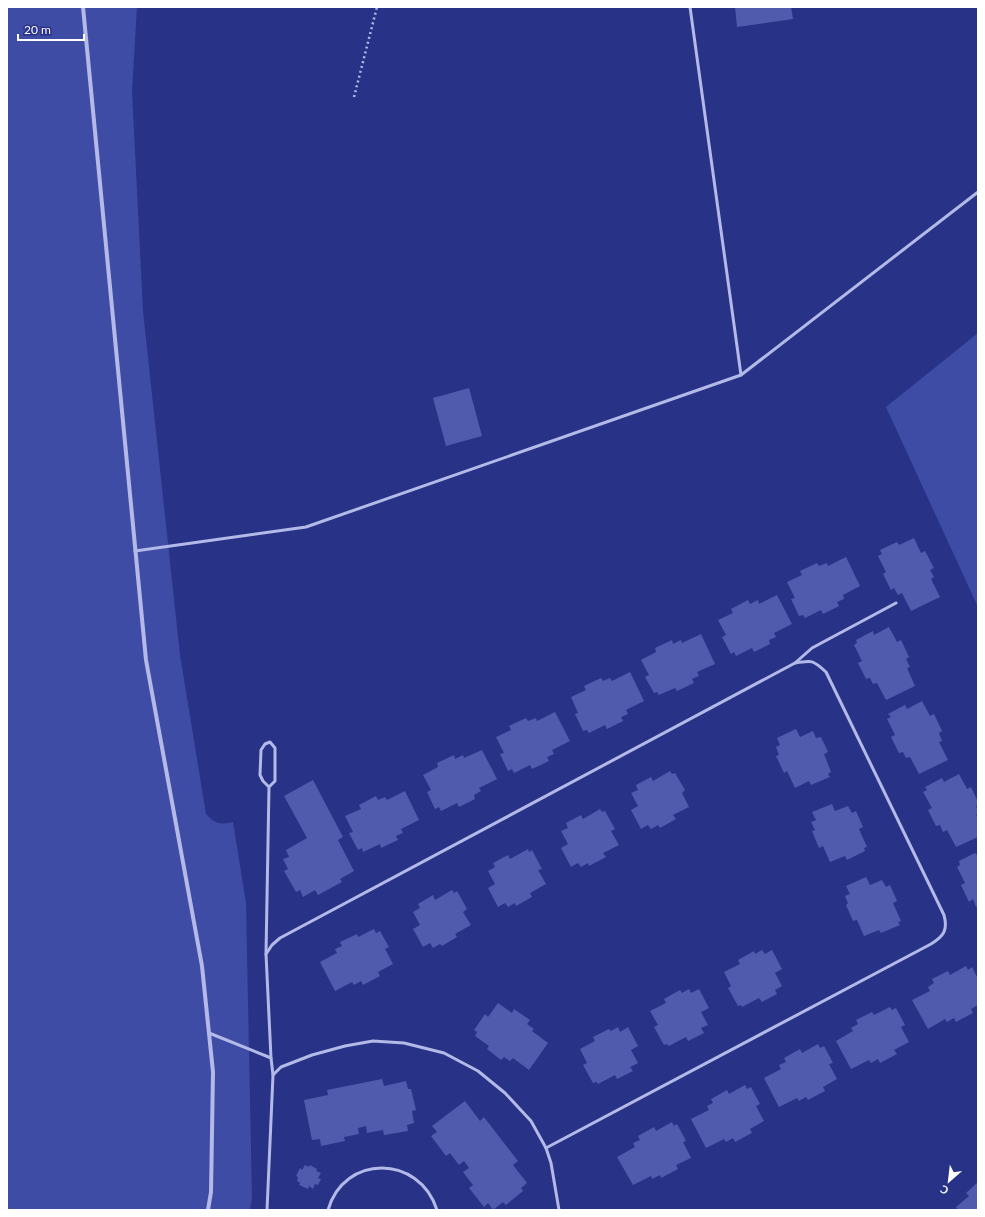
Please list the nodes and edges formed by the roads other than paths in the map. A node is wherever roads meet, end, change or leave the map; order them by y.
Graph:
1 (83, 7) edge
2 (690, 7) edge
3 (978, 192) edge
4 (741, 375) junction
5 (135, 551) junction
6 (896, 603) dead end
7 (795, 663) junction
8 (269, 787) junction
9 (266, 954) junction
10 (209, 1033) junction
11 (272, 1058) junction
12 (273, 1074) junction
13 (546, 1148) junction
14 (208, 1210) edge
15 (267, 1210) edge
16 (328, 1210) edge
17 (437, 1210) edge
18 (559, 1210) edge

1 - 5 street
2 - 4 lane
3 - 4 lane
4 - 5 lane
5 - 10 street
6 - 7 lane
7 - 9 lane
7 - 13 lane
8 - 8 lane
8 - 9 lane
9 - 11 lane
10 - 11 lane
10 - 14 street
11 - 12 lane
12 - 13 lane
12 - 15 lane
13 - 18 lane
16 - 17 lane

